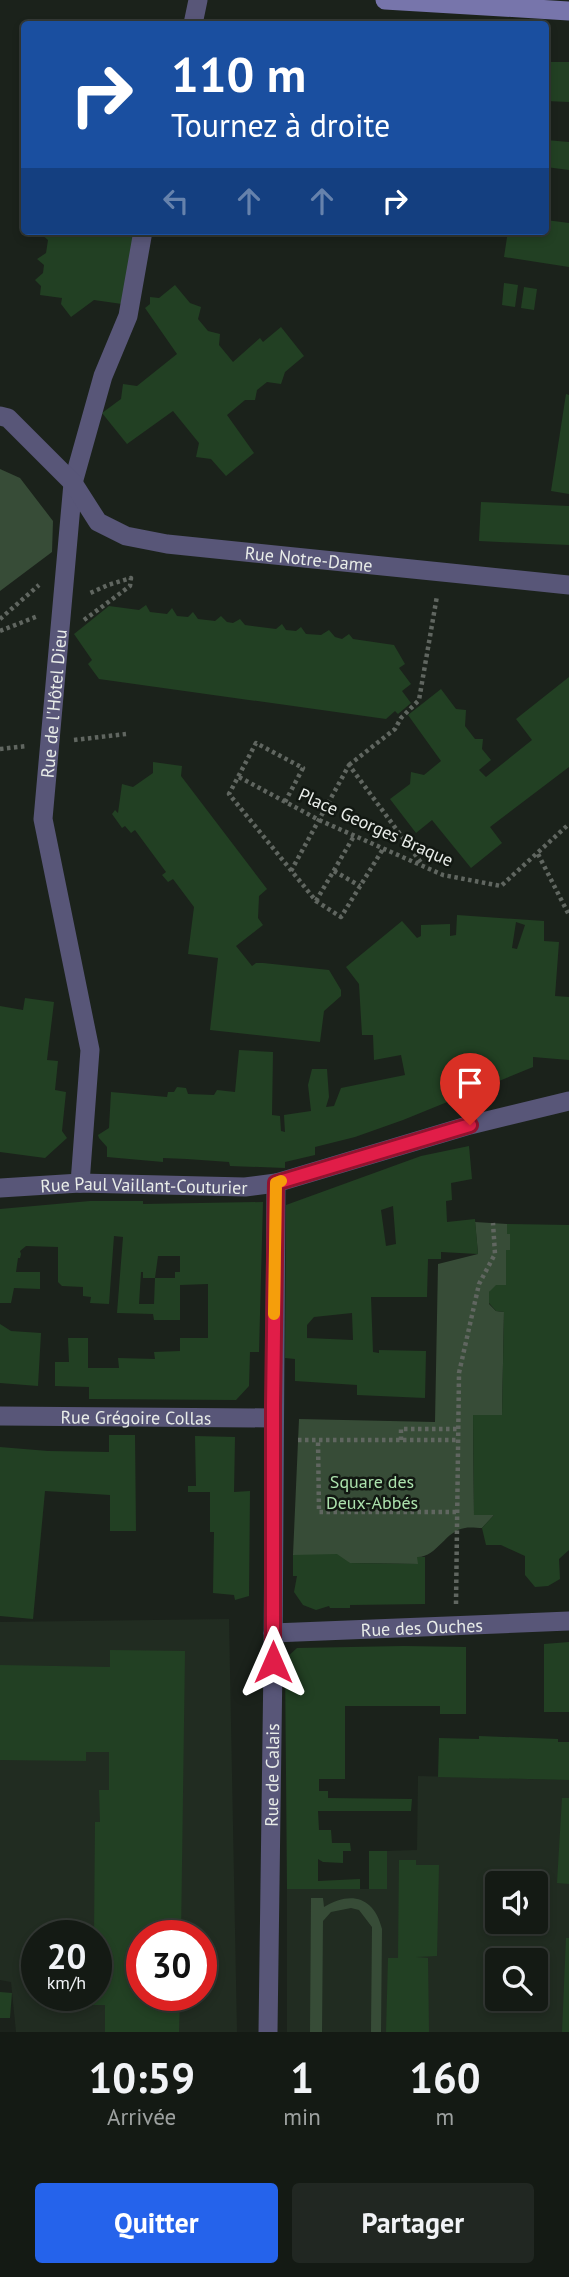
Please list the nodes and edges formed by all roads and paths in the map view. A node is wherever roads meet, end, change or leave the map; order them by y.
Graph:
1 (198, 0) edge
2 (385, 0) edge
3 (569, 11) edge
4 (193, 21) edge
5 (142, 235) edge
6 (0, 416) edge
7 (73, 483) junction
8 (441, 573) junction
9 (569, 586) edge
10 (126, 734) dead end
11 (50, 743) junction
12 (349, 765) junction
13 (239, 777) junction
14 (285, 802) junction
15 (320, 820) junction
16 (569, 824) edge
17 (354, 836) junction
18 (383, 849) junction
19 (538, 853) junction
20 (423, 867) junction
21 (291, 871) junction
22 (334, 871) junction
23 (360, 887) junction
24 (316, 901) junction
25 (569, 915) edge
26 (569, 1101) edge
27 (80, 1183) junction
28 (276, 1183) junction
29 (0, 1188) edge
30 (493, 1223) dead end
31 (0, 1416) edge
32 (273, 1418) junction
33 (458, 1429) junction
34 (401, 1440) junction
35 (458, 1440) junction
36 (456, 1511) junction
37 (569, 1620) edge
38 (456, 1625) junction
39 (273, 1633) junction
40 (268, 2032) edge

1 - 4 street
2 - 3 main road
5 - 7 street, Rue de l'Hôtel Dieu
6 - 7 street, Rue Notre-Dame
7 - 8 street, Rue Notre-Dame
7 - 11 street, Rue de l'Hôtel Dieu
8 - 9 street, Rue Notre-Dame
8 - 12 path
10 - 11 path
11 - 27 street, Rue de l'Hôtel Dieu
12 - 15 path
12 - 20 path
13 - 14 path, Place Georges Braque
13 - 14 path
13 - 21 path
14 - 15 path, Place Georges Braque
15 - 17 path, Place Georges Braque
15 - 21 path
16 - 19 path, Place Georges Braque
17 - 18 path, Place Georges Braque
17 - 22 path
18 - 20 path, Place Georges Braque
18 - 23 path
19 - 20 path, Place Georges Braque
19 - 25 path
21 - 24 path
22 - 23 path
22 - 24 path
23 - 24 path
26 - 28 street, Rue Paul Vaillant-Couturier
27 - 28 street, Rue Paul Vaillant-Couturier
27 - 29 street, Rue Paul Vaillant-Couturier
28 - 32 street, Rue de Calais
30 - 33 path
31 - 32 street, Rue Grégoire Collas
32 - 39 street, Rue de Calais
33 - 34 path
33 - 35 path
34 - 35 path
34 - 36 path
35 - 36 path
36 - 38 path
37 - 38 street, Rue des Ouches
38 - 39 street, Rue des Ouches
39 - 40 street, Rue de Calais

